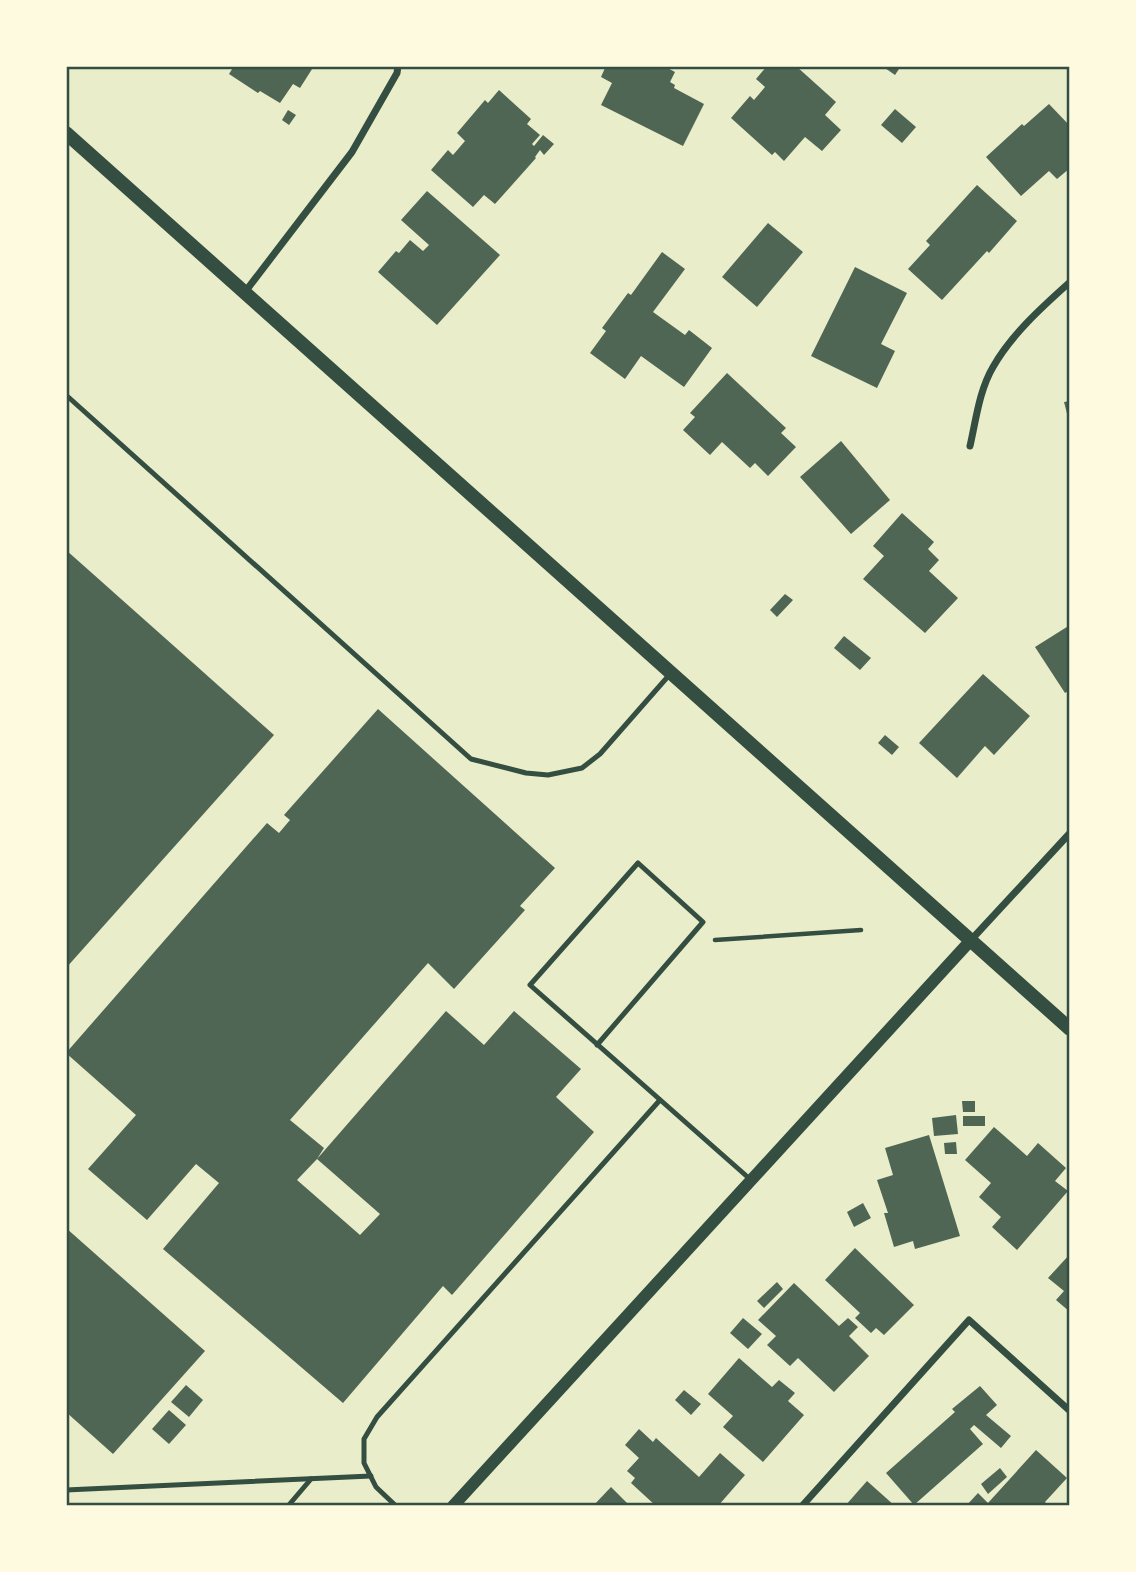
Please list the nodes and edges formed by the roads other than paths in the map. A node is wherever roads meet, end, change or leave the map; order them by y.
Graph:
1 (398, 66) edge
2 (66, 133) edge
3 (1069, 282) edge
4 (245, 293) junction
5 (66, 395) edge
6 (970, 446) dead end
7 (671, 673) junction
8 (1069, 833) edge
9 (971, 940) junction
10 (1069, 1029) edge
11 (597, 1045) junction
12 (660, 1100) junction
13 (751, 1180) junction
14 (1069, 1411) edge
15 (371, 1476) junction
16 (311, 1479) junction
17 (66, 1490) edge
18 (288, 1506) edge
19 (396, 1506) edge
20 (453, 1506) edge
21 (802, 1506) edge

1 - 4 street
2 - 4 main road
3 - 6 street
4 - 7 main road
5 - 7 lane
7 - 9 main road
8 - 9 street
9 - 10 main road
9 - 13 street
11 - 11 lane
11 - 12 lane
12 - 13 lane
12 - 15 lane
13 - 20 street
14 - 21 street
15 - 16 lane
15 - 19 lane
16 - 17 lane
16 - 18 lane

